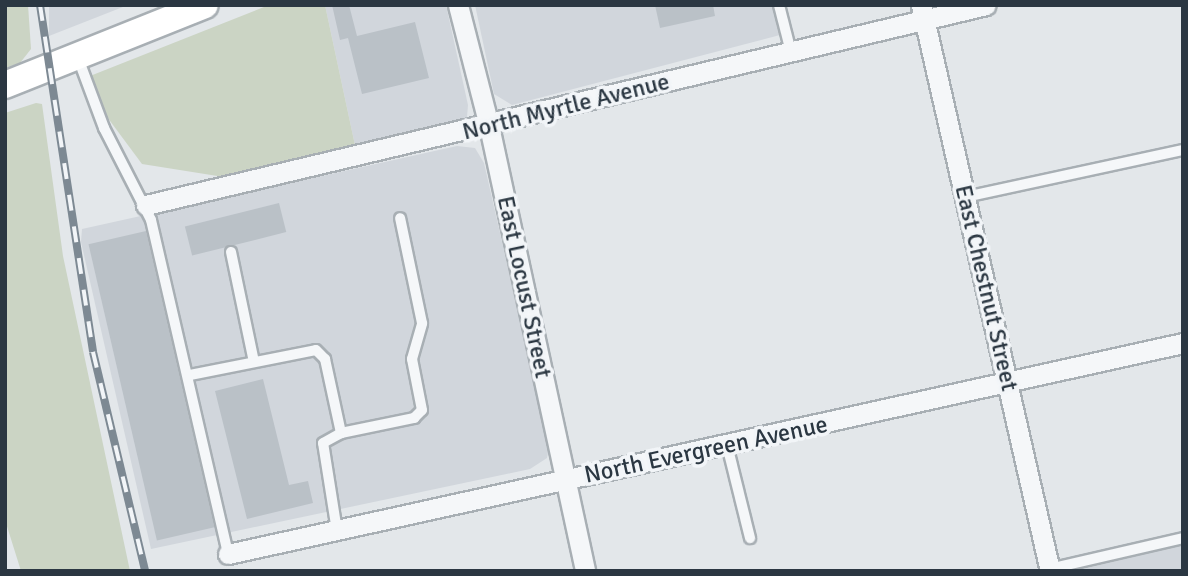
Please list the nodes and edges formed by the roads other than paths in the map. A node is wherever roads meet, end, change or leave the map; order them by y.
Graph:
1 (205, 5) edge
2 (458, 5) edge
3 (779, 5) edge
4 (986, 5) edge
5 (923, 12) edge
6 (791, 52) junction
7 (78, 56) junction
8 (5, 85) edge
9 (489, 126) junction
10 (1183, 150) edge
11 (965, 197) junction
12 (146, 205) junction
13 (400, 218) dead end
14 (231, 252) dead end
15 (1183, 343) edge
16 (254, 362) junction
17 (190, 375) junction
18 (1007, 383) junction
19 (341, 433) junction
20 (727, 445) junction
21 (566, 481) junction
22 (337, 531) junction
23 (750, 538) dead end
24 (1183, 538) edge
25 (228, 554) joint
26 (1050, 570) edge
27 (585, 571) edge

1 - 7 main road
2 - 9 street, East Locust Street
3 - 6 lane
4 - 5 street, North Myrtle Avenue
5 - 6 street, North Myrtle Avenue
5 - 11 street, East Chestnut Street
6 - 9 street, North Myrtle Avenue
7 - 8 main road
7 - 12 lane
9 - 12 street, North Myrtle Avenue
9 - 21 street, East Locust Street
10 - 11 lane
11 - 18 street, East Chestnut Street
12 - 17 lane
13 - 19 lane
14 - 16 lane
15 - 18 street, North Evergreen Avenue
16 - 17 lane
16 - 19 lane
17 - 25 lane
18 - 20 street, North Evergreen Avenue
18 - 26 street, East Chestnut Street
19 - 22 lane
20 - 21 street, North Evergreen Avenue
20 - 23 lane
21 - 22 street, North Evergreen Avenue
21 - 27 street, East Locust Street
22 - 25 street, North Evergreen Avenue
24 - 26 lane

